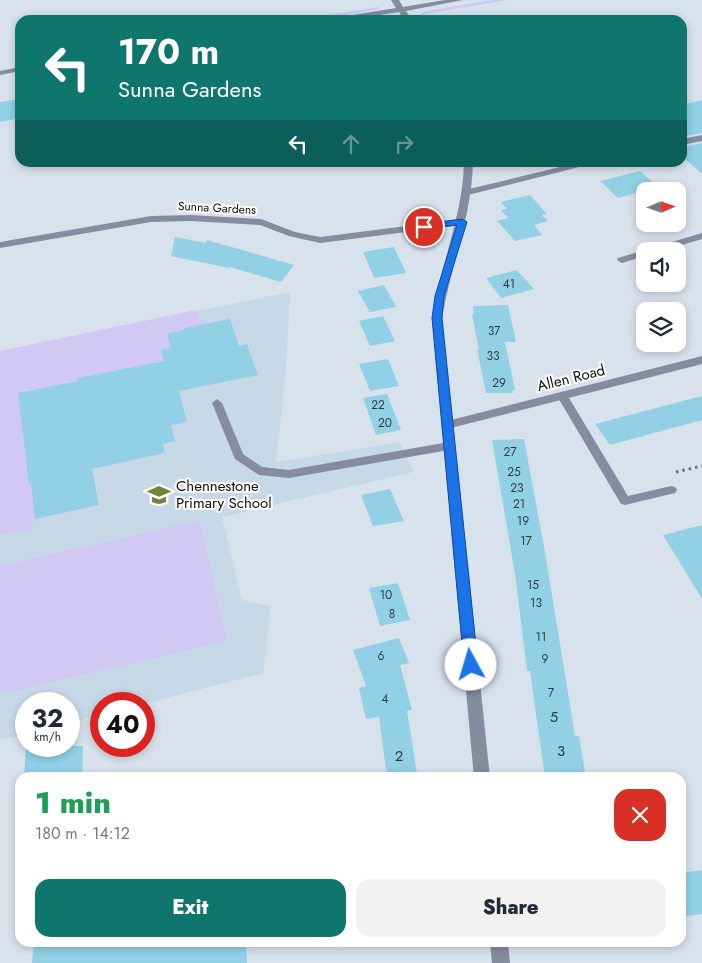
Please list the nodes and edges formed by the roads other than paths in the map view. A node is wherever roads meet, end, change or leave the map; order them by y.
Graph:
1 (395, 0) edge
2 (459, 0) edge
3 (401, 10) junction
4 (368, 15) edge
5 (404, 15) edge
6 (15, 70) edge
7 (0, 72) edge
8 (702, 138) edge
9 (687, 141) edge
10 (469, 167) edge
11 (575, 167) edge
12 (468, 192) junction
13 (462, 222) junction
14 (702, 236) edge
15 (682, 242) edge
16 (0, 245) edge
17 (636, 256) edge
18 (622, 260) dead end
19 (702, 360) edge
20 (562, 396) junction
21 (217, 403) dead end
22 (447, 425) junction
23 (449, 446) junction
24 (672, 490) road end
25 (481, 772) edge
26 (499, 947) edge
27 (501, 963) edge

1 - 3 street
2 - 3 street
3 - 4 street
3 - 5 street
6 - 7 street
8 - 9 street
10 - 12 street
11 - 12 street
12 - 13 street
13 - 16 street, Sunna Gardens
13 - 22 street
14 - 15 street
17 - 18 street
19 - 20 street, Allen Road
20 - 22 street, Allen Road
20 - 24 lane
21 - 23 lane
22 - 23 street
23 - 25 street
26 - 27 street

